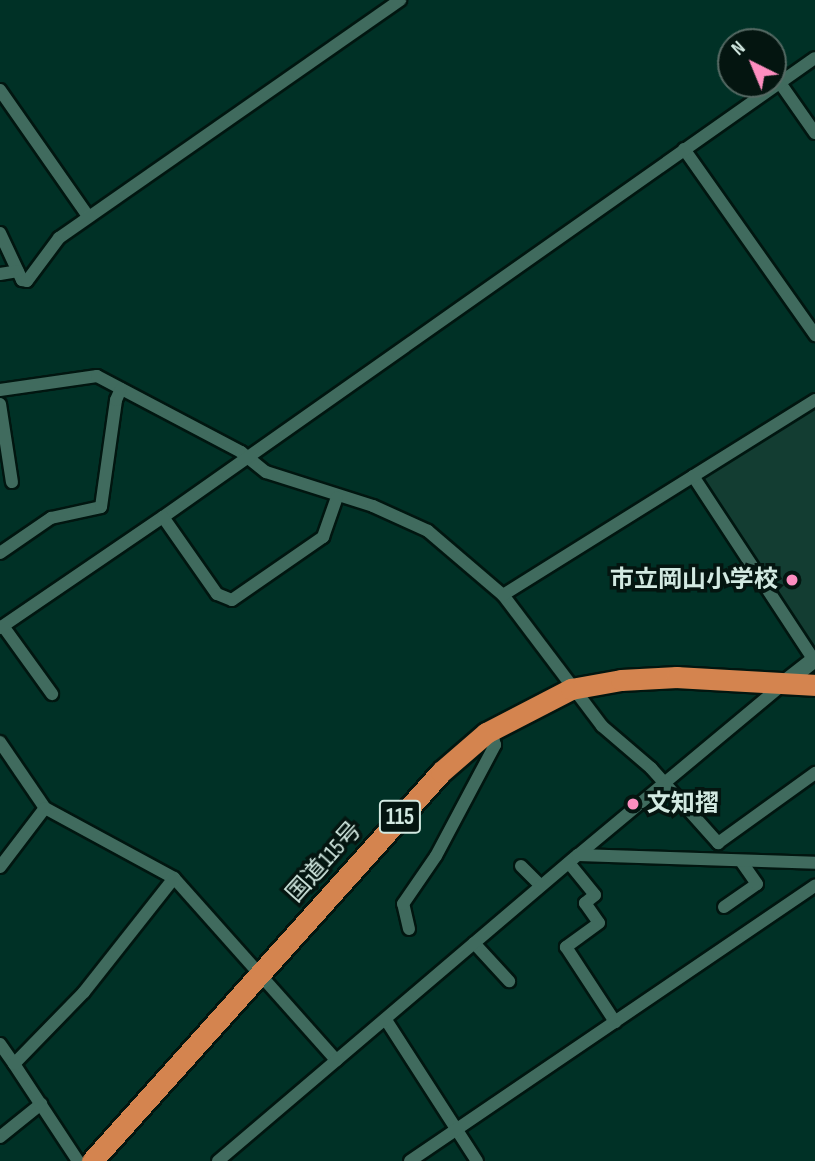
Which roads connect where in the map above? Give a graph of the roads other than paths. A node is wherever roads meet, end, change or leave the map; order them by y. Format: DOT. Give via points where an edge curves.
graph roads {
  1 [pos="400,0"];
  2 [pos="815,58"];
  3 [pos="787,78"];
  4 [pos="0,90"];
  5 [pos="787,93"];
  6 [pos="758,98"];
  7 [pos="815,133"];
  8 [pos="684,149"];
  9 [pos="88,216"];
  10 [pos="0,233"];
  11 [pos="18,271"];
  12 [pos="0,274"];
  13 [pos="815,335"];
  14 [pos="121,389"];
  15 [pos="0,390"];
  16 [pos="815,400"];
  17 [pos="0,404"];
  18 [pos="246,456"];
  19 [pos="693,476"];
  20 [pos="12,482"];
  21 [pos="337,497"];
  22 [pos="163,517"];
  23 [pos="0,553"];
  24 [pos="503,595"];
  25 [pos="1,626"];
  26 [pos="815,659"];
  27 [pos="783,684"];
  28 [pos="815,685"];
  29 [pos="571,689"];
  30 [pos="52,694"];
  31 [pos="491,730"];
  32 [pos="0,742"];
  33 [pos="815,773"];
  34 [pos="662,782"];
  35 [pos="45,807"];
  36 [pos="718,842"];
  37 [pos="573,859"];
  38 [pos="736,860"];
  39 [pos="815,863"];
  40 [pos="521,866"];
  41 [pos="0,867"];
  42 [pos="174,878"];
  43 [pos="541,886"];
  44 [pos="815,886"];
  45 [pos="724,907"];
  46 [pos="409,929"];
  47 [pos="474,943"];
  48 [pos="261,972"];
  49 [pos="509,981"];
  50 [pos="386,1020"];
  51 [pos="615,1022"];
  52 [pos="0,1044"];
  53 [pos="336,1060"];
  54 [pos="14,1064"];
  55 [pos="41,1104"];
  56 [pos="456,1130"];
  57 [pos="0,1137"];
  58 [pos="78,1161"];
  59 [pos="92,1161"];
  60 [pos="218,1161"];
  61 [pos="410,1161"];
  62 [pos="477,1161"];
  1 -- 9 [label="street"];
  2 -- 3 [label="street"];
  4 -- 9 [label="street"];
  5 -- 7 [label="street"];
  6 -- 8 [label="street"];
  8 -- 13 [label="street"];
  8 -- 18 [label="street"];
  9 -- 11 [label="street" via="53,242 27,281"];
  10 -- 11 [label="street"];
  11 -- 12 [label="street"];
  14 -- 15 [label="street" via="92,375"];
  14 -- 18 [label="street"];
  14 -- 23 [label="street" via="101,507 51,517"];
  16 -- 19 [label="street"];
  17 -- 20 [label="street"];
  18 -- 21 [label="street" via="283,480"];
  18 -- 22 [label="street"];
  19 -- 24 [label="street"];
  19 -- 26 [label="street"];
  21 -- 22 [label="street" via="323,537 232,600 217,594"];
  21 -- 24 [label="street" via="373,506 428,531"];
  22 -- 25 [label="street"];
  24 -- 29 [label="street"];
  25 -- 30 [label="street"];
  26 -- 27 [label="main road"];
  27 -- 28 [label="highway, 国道115号 / 115"];
  27 -- 29 [label="highway, 国道115号 / 115" via="656,677"];
  27 -- 34 [label="street"];
  29 -- 31 [label="highway, 国道115号 / 115"];
  29 -- 34 [label="street" via="602,726"];
  31 -- 46 [label="street" via="495,745 436,856 403,904"];
  31 -- 48 [label="highway, 国道115号 / 115" via="441,772"];
  32 -- 35 [label="street"];
  33 -- 36 [label="street"];
  34 -- 36 [label="street"];
  34 -- 37 [label="street"];
  35 -- 41 [label="street"];
  35 -- 42 [label="street"];
  36 -- 38 [label="street"];
  37 -- 38 [label="street"];
  37 -- 43 [label="street"];
  37 -- 51 [label="street" via="595,895 585,902 599,923 566,947"];
  38 -- 39 [label="street"];
  38 -- 45 [label="street" via="757,884"];
  40 -- 43 [label="street"];
  42 -- 48 [label="street"];
  42 -- 54 [label="street" via="84,992"];
  43 -- 47 [label="street"];
  44 -- 51 [label="street"];
  47 -- 49 [label="street"];
  47 -- 50 [label="street"];
  48 -- 53 [label="street"];
  48 -- 59 [label="highway, 国道115号 / 115"];
  50 -- 53 [label="street"];
  50 -- 56 [label="street"];
  51 -- 56 [label="street"];
  52 -- 54 [label="street"];
  53 -- 60 [label="street"];
  54 -- 55 [label="street"];
  55 -- 57 [label="street"];
  55 -- 58 [label="street"];
  56 -- 61 [label="street"];
  56 -- 62 [label="street"];
}
